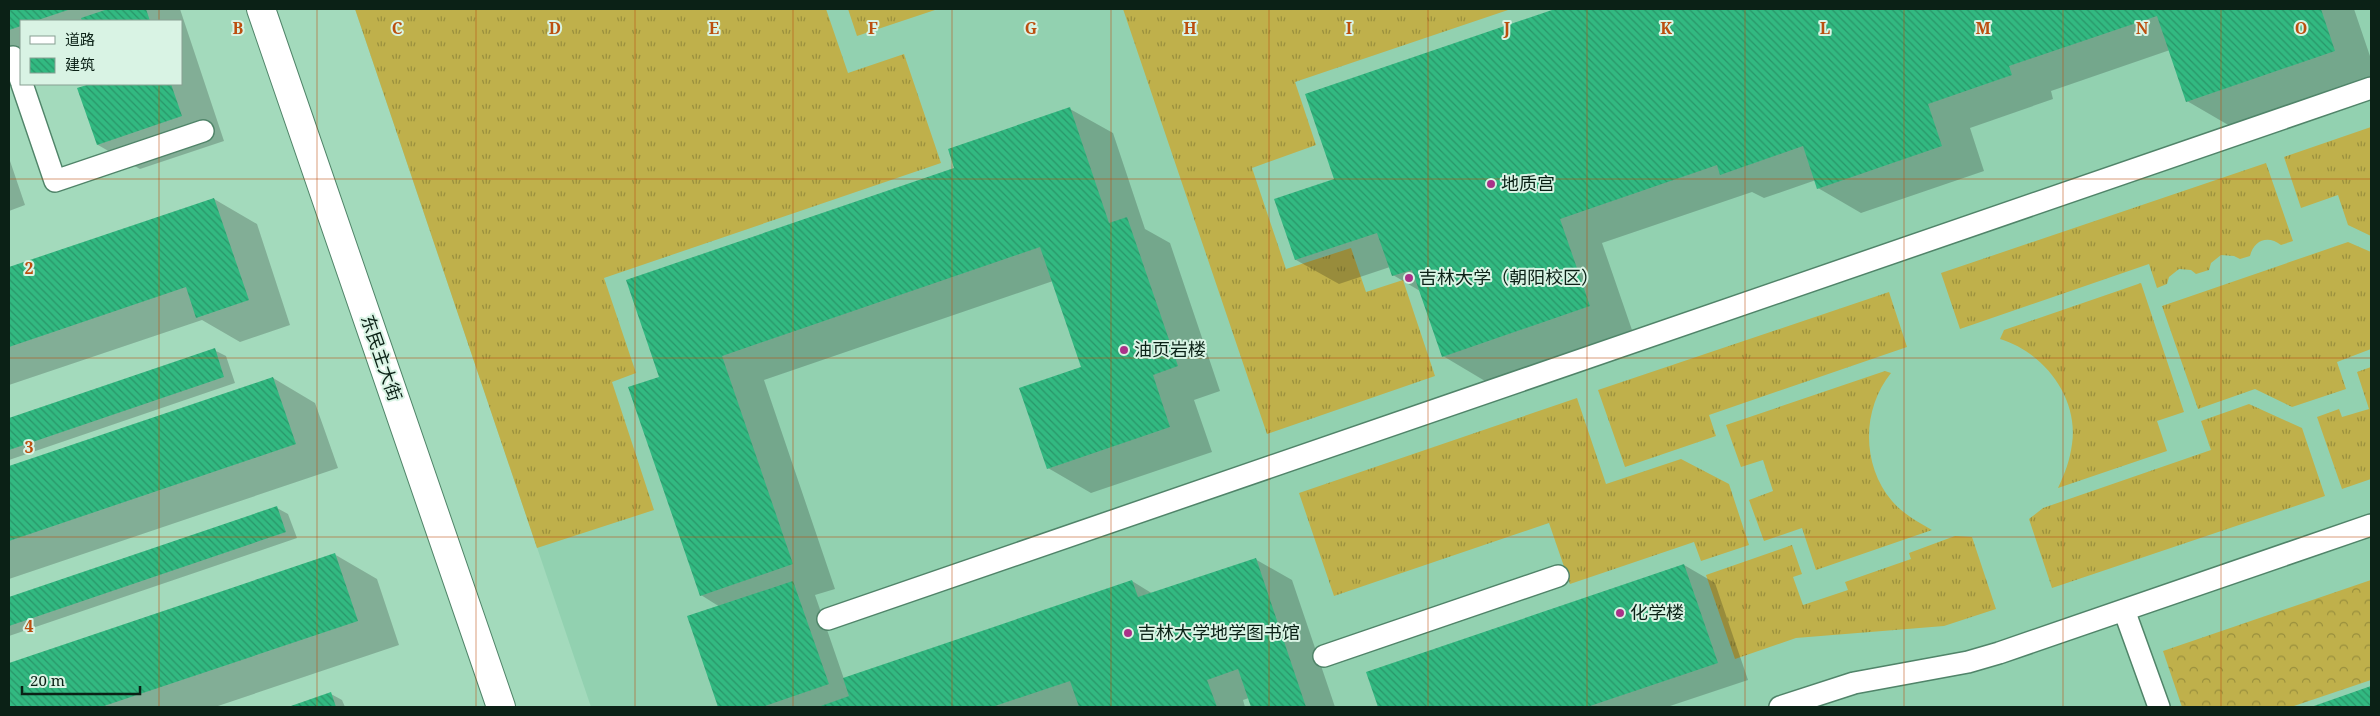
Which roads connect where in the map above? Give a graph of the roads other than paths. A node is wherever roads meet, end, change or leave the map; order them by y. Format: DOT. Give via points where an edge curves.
graph roads {
  1 [pos="261,9"];
  2 [pos="9,58"];
  3 [pos="20,76"];
  4 [pos="23,85"];
  5 [pos="2371,88"];
  6 [pos="203,131"];
  7 [pos="2371,525"];
  8 [pos="1558,576"];
  9 [pos="2124,610"];
  10 [pos="828,618"];
  11 [pos="1324,656"];
  12 [pos="501,707"];
  13 [pos="1780,707"];
  14 [pos="2159,707"];
  1 -- 12 [label="main road, 东民主大街"];
  2 -- 3 [label="lane" via="13,57"];
  4 -- 6 [label="lane" via="55,181"];
  5 -- 10 [label="lane"];
  7 -- 9 [label="lane"];
  8 -- 11 [label="lane"];
  9 -- 13 [label="lane" via="1968,662 1871,679"];
  9 -- 14 [label="lane"];
}
